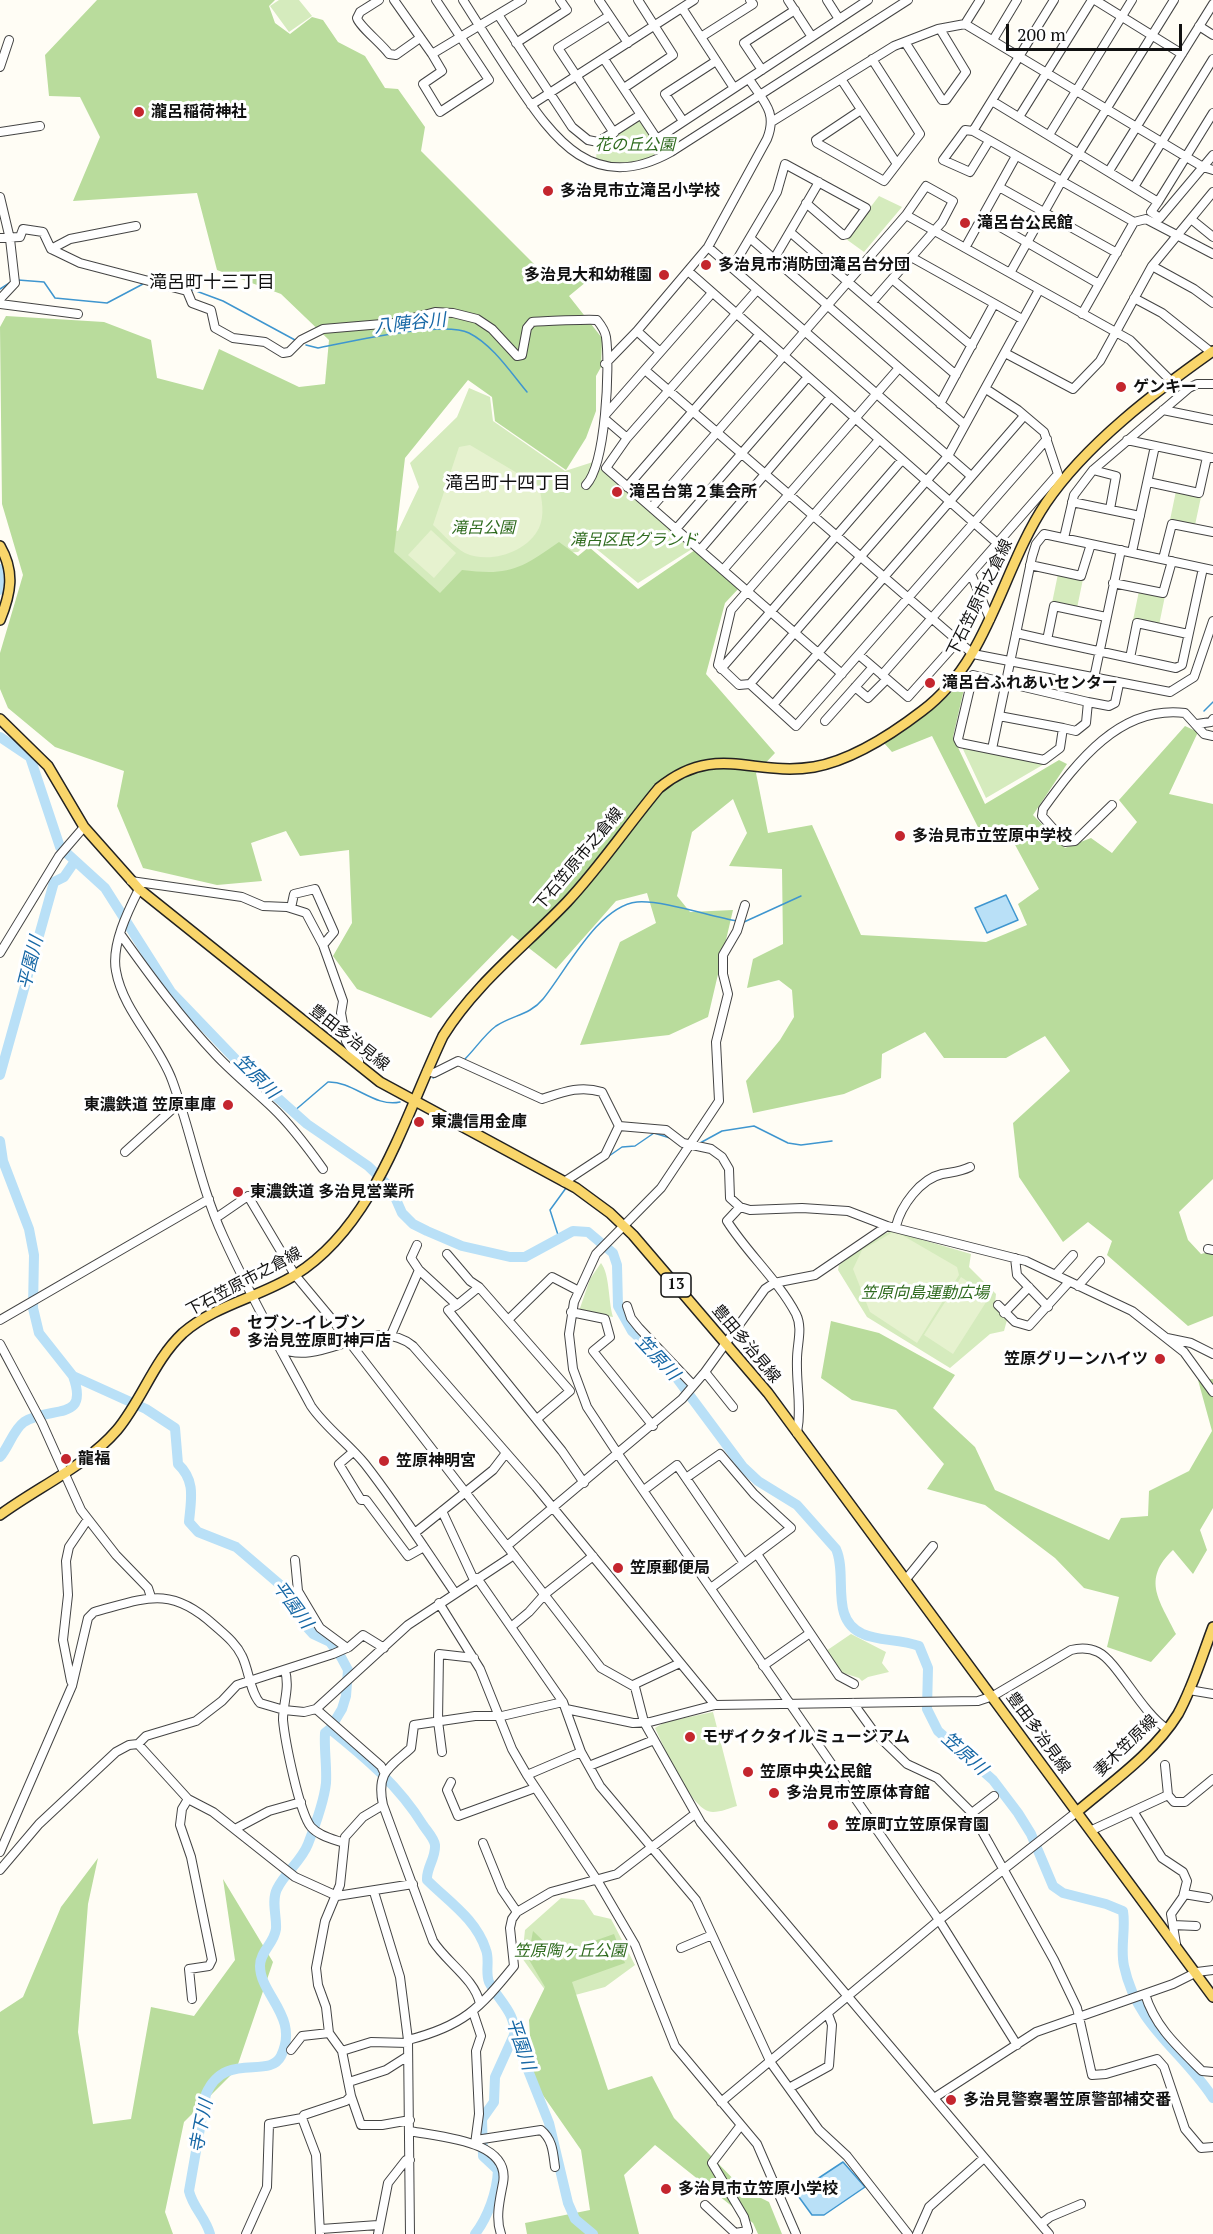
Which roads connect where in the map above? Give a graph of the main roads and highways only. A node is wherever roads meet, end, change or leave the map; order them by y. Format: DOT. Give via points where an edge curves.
graph roads {
  1 [pos="1212,352"];
  2 [pos="0,546"];
  3 [pos="0,620"];
  4 [pos="0,719"];
  5 [pos="413,1101"];
  6 [pos="0,1515"];
  7 [pos="1213,1627"];
  8 [pos="1078,1811"];
  9 [pos="1213,1997"];
  1 -- 5 [label="main road, 下石笠原市之倉線" via="1060,478 1029,531 974,654 955,680 894,731 839,760 790,769 714,762 693,767 658,788 568,901 457,1013"];
  2 -- 3 [label="main road" via="10,564 11,582"];
  4 -- 5 [label="main road, 豊田多治見線 / 13" via="48,766 84,827 139,889 358,1067"];
  5 -- 6 [label="main road, 下石笠原市之倉線" via="360,1213 345,1232 295,1275 200,1320 182,1334 108,1439"];
  5 -- 8 [label="main road, 豊田多治見線 / 13" via="564,1182 610,1213 727,1344 797,1433"];
  7 -- 8 [label="main road, 妻木笠原線" via="1189,1690 1167,1729"];
  8 -- 9 [label="main road, 豊田多治見線 / 13"];
}
